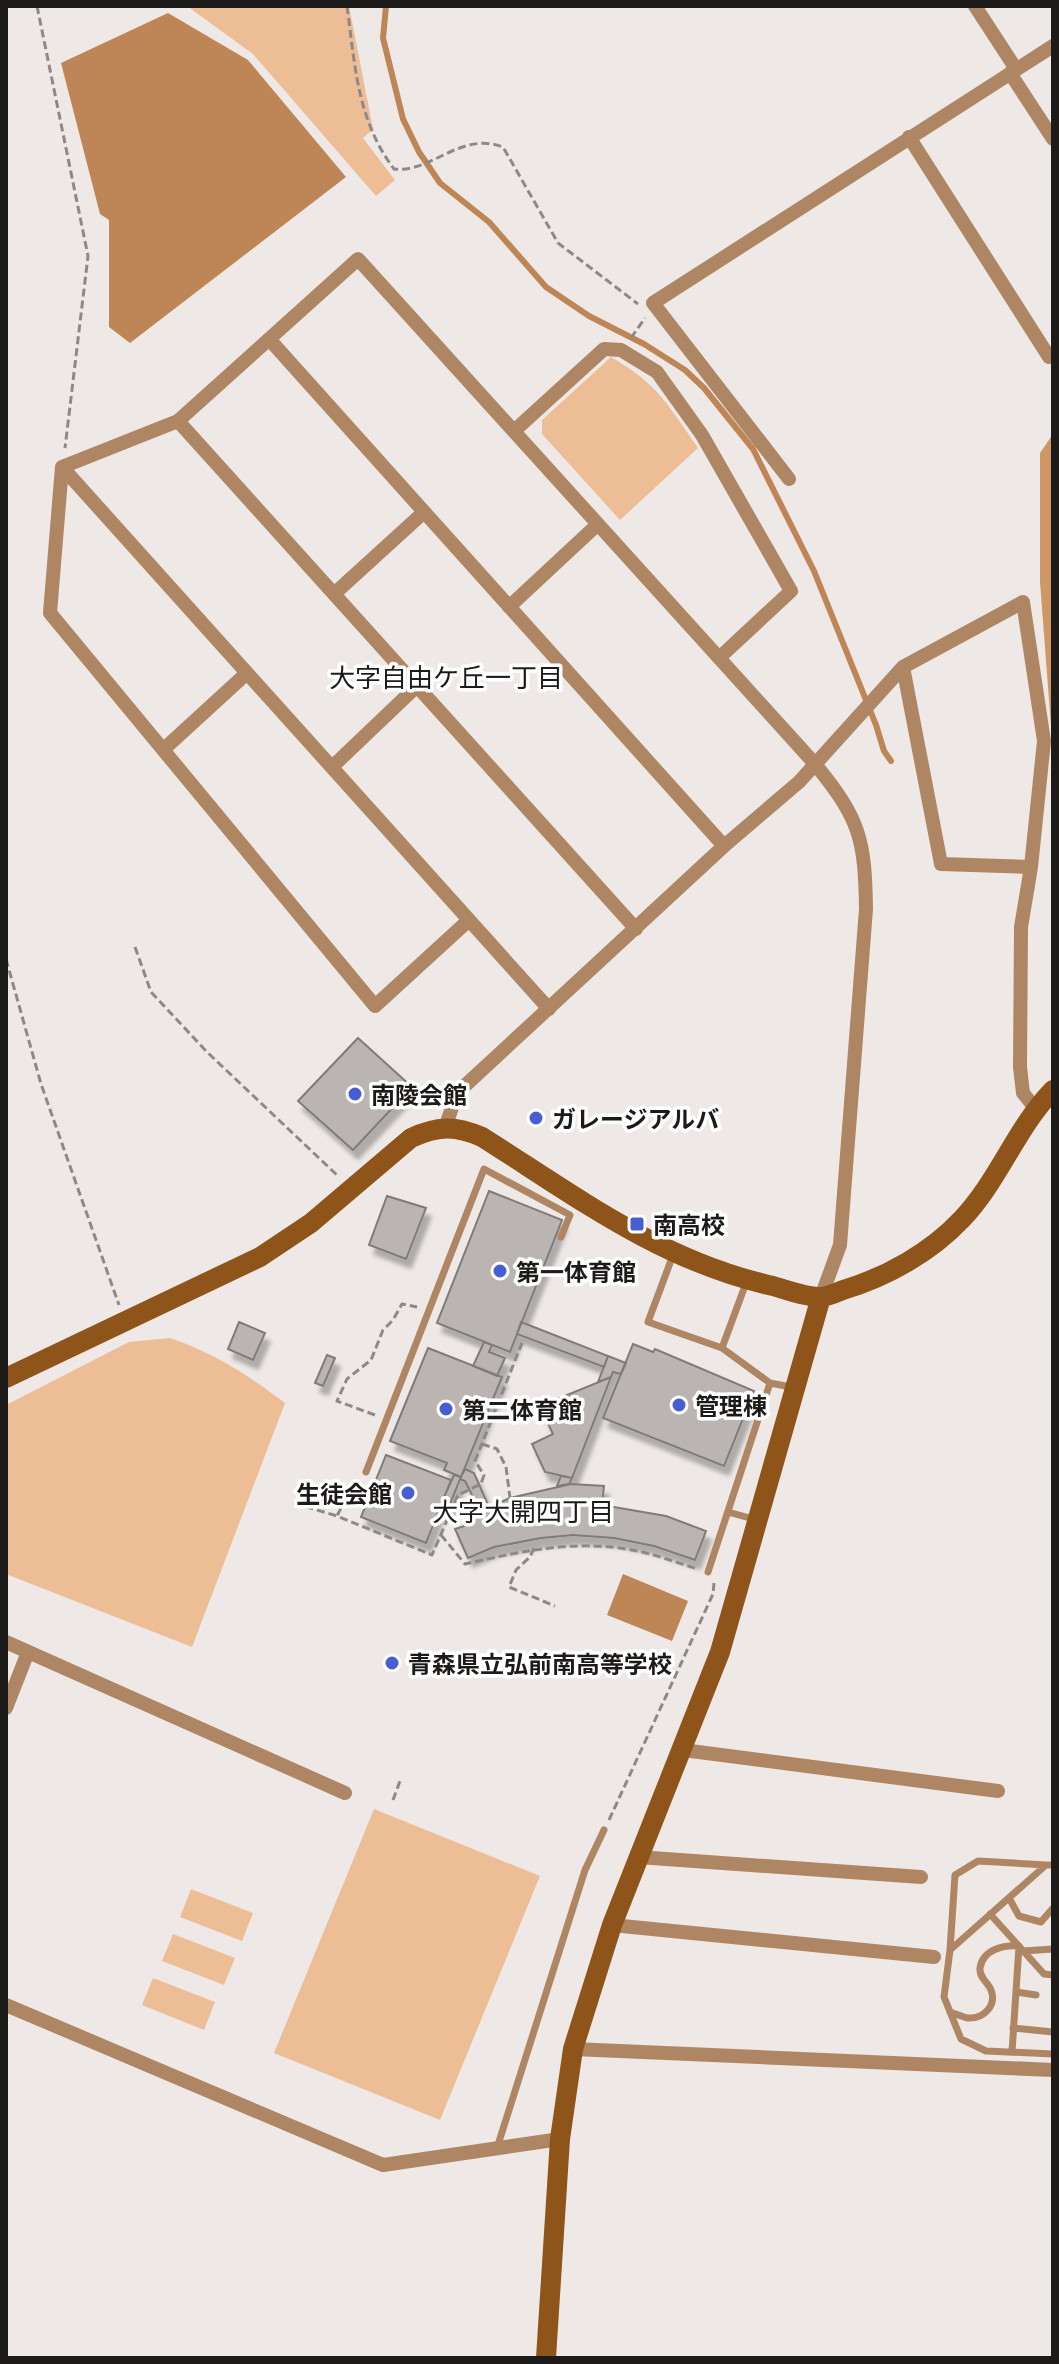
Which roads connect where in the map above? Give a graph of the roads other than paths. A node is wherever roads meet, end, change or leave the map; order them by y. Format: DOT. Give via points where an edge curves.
graph roads {
  1 [pos="975,6"];
  2 [pos="1053,46"];
  3 [pos="1013,71"];
  4 [pos="909,137"];
  5 [pos="1053,139"];
  6 [pos="269,339"];
  7 [pos="1053,355"];
  8 [pos="178,421"];
  9 [pos="514,431"];
  10 [pos="62,467"];
  11 [pos="789,479"];
  12 [pos="424,512"];
  13 [pos="598,524"];
  14 [pos="334,594"];
  15 [pos="509,607"];
  16 [pos="719,658"];
  17 [pos="903,667"];
  18 [pos="247,673"];
  19 [pos="417,686"];
  20 [pos="164,749"];
  21 [pos="815,764"];
  22 [pos="332,767"];
  23 [pos="724,846"];
  24 [pos="1031,867"];
  25 [pos="469,920"];
  26 [pos="636,929"];
  27 [pos="549,1009"];
  28 [pos="1053,1090"];
  29 [pos="1035,1108"];
  30 [pos="445,1128"];
  31 [pos="540,1174"];
  32 [pos="528,1193"];
  33 [pos="561,1237"];
  34 [pos="674,1253"];
  35 [pos="747,1281"];
  36 [pos="821,1297"];
  37 [pos="722,1348"];
  38 [pos="6,1378"];
  39 [pos="770,1383"];
  40 [pos="795,1388"];
  41 [pos="366,1472"];
  42 [pos="728,1512"];
  43 [pos="757,1521"];
  44 [pos="708,1572"];
  45 [pos="6,1642"];
  46 [pos="28,1652"];
  47 [pos="6,1708"];
  48 [pos="683,1750"];
  49 [pos="998,1791"];
  50 [pos="345,1793"];
  51 [pos="604,1830"];
  52 [pos="638,1857"];
  53 [pos="1050,1865"];
  54 [pos="921,1877"];
  55 [pos="1009,1898"];
  56 [pos="1053,1908"];
  57 [pos="990,1914"];
  58 [pos="612,1925"];
  59 [pos="1021,1949"];
  60 [pos="1053,1949"];
  61 [pos="950,1950"];
  62 [pos="934,1957"];
  63 [pos="1053,1975"];
  64 [pos="1016,1992"];
  65 [pos="1036,1995"];
  66 [pos="6,2005"];
  67 [pos="950,2012"];
  68 [pos="1013,2028"];
  69 [pos="1053,2032"];
  70 [pos="573,2049"];
  71 [pos="1012,2052"];
  72 [pos="1053,2054"];
  73 [pos="1053,2070"];
  74 [pos="560,2139"];
  75 [pos="497,2148"];
  76 [pos="546,2358"];
  1 -- 3 [label="street"];
  2 -- 3 [label="street"];
  3 -- 4 [label="street"];
  3 -- 5 [label="street"];
  4 -- 7 [label="street" via="1049,357"];
  4 -- 11 [label="street" via="653,303"];
  6 -- 8 [label="street"];
  6 -- 9 [label="street" via="358,259"];
  6 -- 12 [label="street"];
  8 -- 10 [label="street"];
  8 -- 14 [label="street"];
  9 -- 13 [label="street"];
  9 -- 16 [label="street" via="604,349 621,350 657,372 702,435 791,591"];
  10 -- 18 [label="street"];
  10 -- 20 [label="street" via="50,613"];
  12 -- 14 [label="street"];
  12 -- 15 [label="street"];
  13 -- 15 [label="street"];
  13 -- 16 [label="street"];
  14 -- 19 [label="street"];
  15 -- 23 [label="street"];
  16 -- 21 [label="street"];
  17 -- 21 [label="street"];
  17 -- 24 [label="street" via="941,864"];
  17 -- 24 [label="street" via="1023,602 1044,741"];
  18 -- 20 [label="street"];
  18 -- 22 [label="street"];
  19 -- 22 [label="street"];
  19 -- 26 [label="street"];
  20 -- 25 [label="street" via="375,1006"];
  21 -- 23 [label="street"];
  21 -- 36 [label="street" via="844,801 860,835 866,909 840,1245"];
  22 -- 25 [label="street"];
  23 -- 26 [label="street"];
  24 -- 29 [label="street" via="1021,927 1020,1067 1023,1093"];
  25 -- 27 [label="street"];
  26 -- 27 [label="street"];
  27 -- 30 [label="street" via="457,1093"];
  28 -- 29 [label="street"];
  29 -- 36 [label="street" via="991,1183 962,1219 923,1253 864,1284"];
  30 -- 31 [label="street" via="482,1137"];
  30 -- 38 [label="street" via="411,1138 311,1223 260,1257"];
  31 -- 32 [label="lane"];
  31 -- 34 [label="street" via="633,1234"];
  32 -- 33 [label="lane" via="570,1215"];
  32 -- 41 [label="lane" via="484,1169"];
  34 -- 35 [label="street"];
  34 -- 37 [label="lane" via="648,1322"];
  35 -- 36 [label="street"];
  35 -- 37 [label="lane"];
  36 -- 40 [label="street"];
  37 -- 39 [label="lane"];
  39 -- 40 [label="lane"];
  39 -- 42 [label="lane"];
  40 -- 43 [label="street"];
  42 -- 43 [label="lane"];
  42 -- 44 [label="lane"];
  43 -- 48 [label="street" via="720,1652"];
  45 -- 46 [label="street"];
  46 -- 47 [label="street"];
  46 -- 50 [label="street"];
  48 -- 49 [label="street"];
  48 -- 52 [label="street"];
  51 -- 75 [label="lane" via="585,1870"];
  52 -- 54 [label="street"];
  52 -- 58 [label="street"];
  53 -- 55 [label="lane"];
  53 -- 61 [label="lane" via="978,1861 963,1868 955,1875"];
  55 -- 56 [label="lane" via="1019,1916 1041,1922"];
  55 -- 57 [label="lane"];
  57 -- 59 [label="lane"];
  57 -- 61 [label="lane"];
  58 -- 62 [label="street"];
  58 -- 70 [label="street"];
  59 -- 60 [label="lane"];
  59 -- 63 [label="lane" via="1044,1974"];
  59 -- 64 [label="lane"];
  59 -- 67 [label="lane" via="1003,1945 980,1966 993,2000 989,2010 969,2018"];
  61 -- 67 [label="lane" via="944,1997"];
  64 -- 65 [label="lane"];
  64 -- 68 [label="lane"];
  66 -- 75 [label="street" via="383,2165"];
  67 -- 71 [label="lane" via="961,2039 986,2051"];
  68 -- 69 [label="lane"];
  68 -- 71 [label="lane"];
  70 -- 73 [label="street"];
  70 -- 74 [label="street"];
  71 -- 72 [label="lane"];
  74 -- 75 [label="street"];
  74 -- 76 [label="street"];
}
